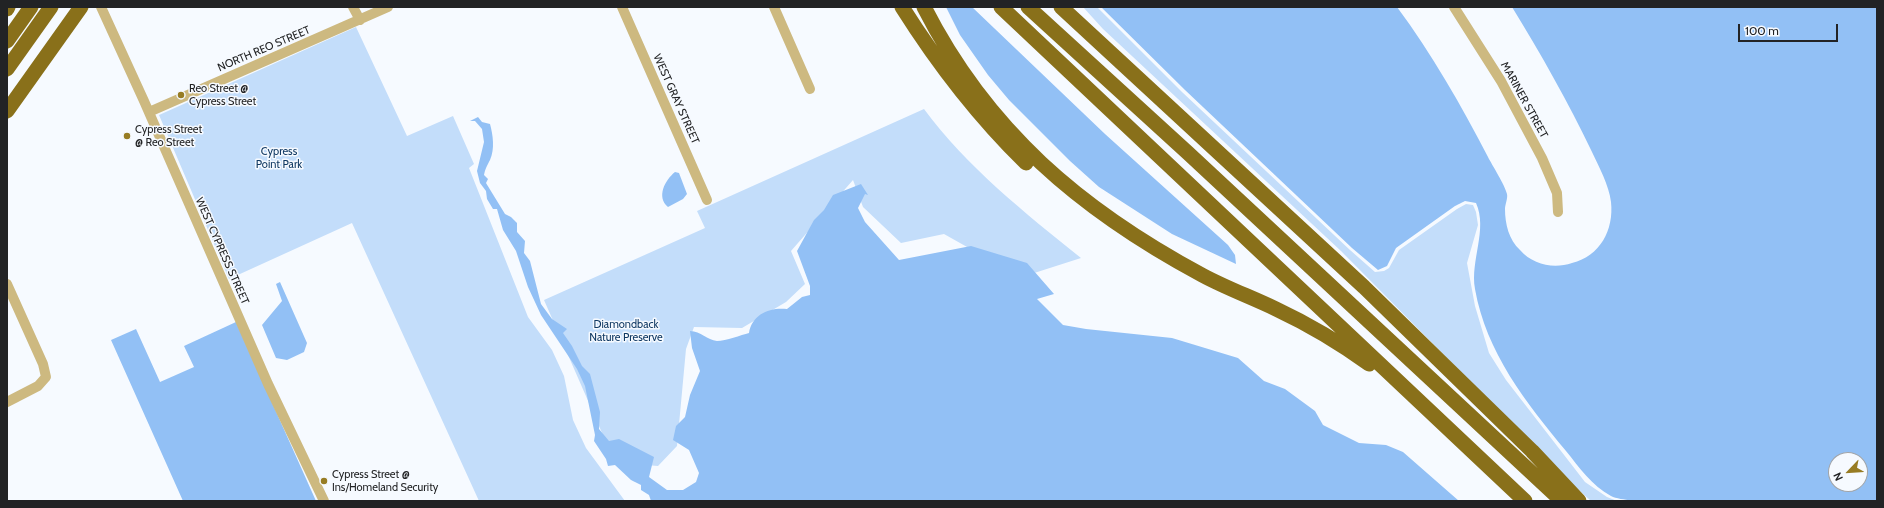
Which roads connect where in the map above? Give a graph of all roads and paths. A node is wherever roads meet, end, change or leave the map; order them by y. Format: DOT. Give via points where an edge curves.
graph roads {
  1 [pos="31,7"];
  2 [pos="51,7"];
  3 [pos="102,7"];
  4 [pos="353,7"];
  5 [pos="388,7"];
  6 [pos="622,7"];
  7 [pos="774,7"];
  8 [pos="902,7"];
  9 [pos="924,7"];
  10 [pos="1001,7"];
  11 [pos="1028,7"];
  12 [pos="1061,7"];
  13 [pos="1073,7"];
  14 [pos="1454,7"];
  15 [pos="80,8"];
  16 [pos="360,20"];
  17 [pos="7,41"];
  18 [pos="1107,48"];
  19 [pos="7,69"];
  20 [pos="810,89"];
  21 [pos="7,111"];
  22 [pos="149,112"];
  23 [pos="707,200"];
  24 [pos="1558,212"];
  25 [pos="1203,275"];
  26 [pos="7,284"];
  27 [pos="7,402"];
  28 [pos="1430,411"];
  29 [pos="324,501"];
  30 [pos="1525,501"];
  31 [pos="1562,501"];
  32 [pos="1579,501"];
  1 -- 17 [label="highway"];
  2 -- 19 [label="highway"];
  3 -- 22 [label="street, WEST CYPRESS STREET"];
  4 -- 16 [label="street"];
  5 -- 16 [label="street, NORTH REO STREET"];
  6 -- 23 [label="street, WEST GRAY STREET"];
  7 -- 20 [label="street"];
  8 -- 25 [label="highway" via="925,44 962,94 1031,168 1109,229 1164,260"];
  9 -- 25 [label="highway" via="950,53 981,97 1045,168 1124,230"];
  10 -- 28 [label="highway"];
  11 -- 31 [label="highway"];
  12 -- 18 [label="highway"];
  13 -- 18 [label="highway"];
  14 -- 24 [label="street, MARINER STREET" via="1501,81 1542,158 1557,193"];
  15 -- 21 [label="highway"];
  16 -- 22 [label="street, NORTH REO STREET"];
  18 -- 32 [label="highway" via="1364,286 1532,451"];
  22 -- 29 [label="street, WEST CYPRESS STREET" via="268,384"];
  25 -- 28 [label="highway" via="1277,309 1336,342 1375,368"];
  26 -- 27 [label="street" via="43,364 46,377 38,386"];
  28 -- 30 [label="highway"];
}
